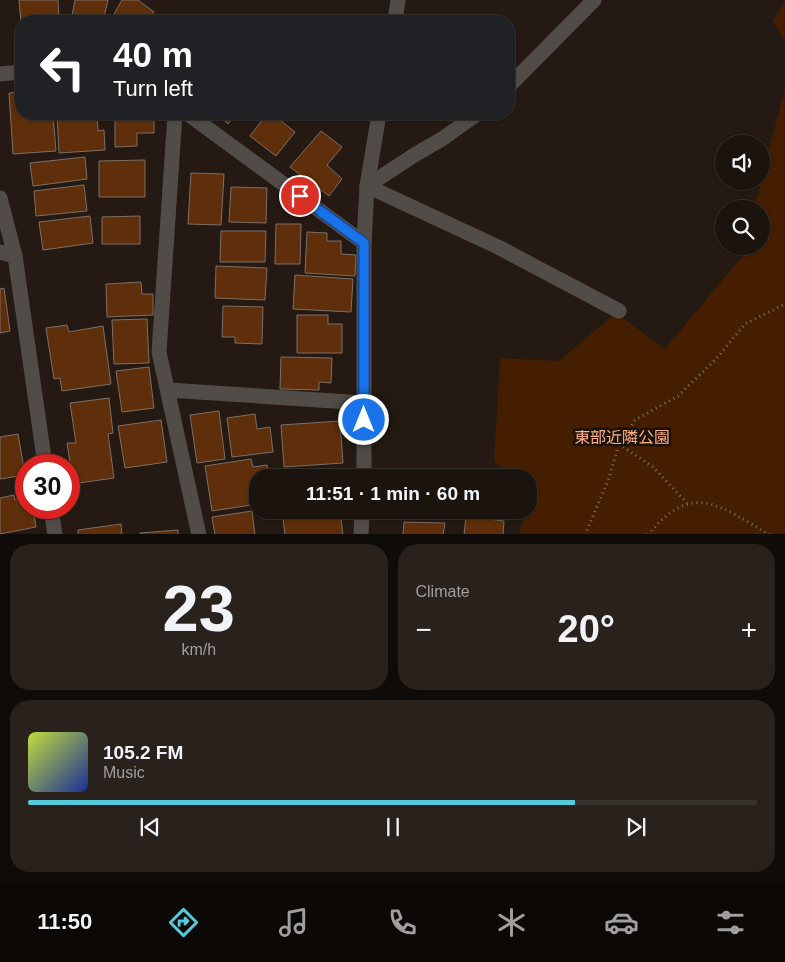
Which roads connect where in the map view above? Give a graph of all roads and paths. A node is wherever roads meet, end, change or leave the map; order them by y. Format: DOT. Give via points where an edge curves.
graph roads {
  1 [pos="398,0"];
  2 [pos="594,0"];
  3 [pos="396,15"];
  4 [pos="15,73"];
  5 [pos="0,74"];
  6 [pos="515,80"];
  7 [pos="175,120"];
  8 [pos="196,120"];
  9 [pos="378,120"];
  10 [pos="469,120"];
  11 [pos="367,186"];
  12 [pos="0,198"];
  13 [pos="364,243"];
  14 [pos="7,254"];
  15 [pos="785,304"];
  16 [pos="619,311"];
  17 [pos="168,390"];
  18 [pos="364,402"];
  19 [pos="619,444"];
  20 [pos="43,454"];
  21 [pos="364,469"];
  22 [pos="687,503"];
  23 [pos="53,519"];
  24 [pos="362,519"];
  25 [pos="55,534"];
  26 [pos="199,534"];
  27 [pos="361,534"];
  28 [pos="585,534"];
  29 [pos="648,534"];
  30 [pos="770,534"];
  1 -- 3 [label="street"];
  2 -- 6 [label="street"];
  4 -- 5 [label="street"];
  7 -- 17 [label="street" via="159,352"];
  8 -- 13 [label="street"];
  9 -- 11 [label="street"];
  10 -- 11 [label="street"];
  11 -- 13 [label="street"];
  11 -- 16 [label="street" via="498,247"];
  12 -- 14 [label="street"];
  13 -- 18 [label="street"];
  14 -- 20 [label="street"];
  15 -- 19 [label="path" via="745,324 716,359 678,396 636,420"];
  17 -- 18 [label="street"];
  17 -- 26 [label="street"];
  18 -- 21 [label="street"];
  19 -- 22 [label="path" via="653,467"];
  19 -- 28 [label="path" via="609,478"];
  22 -- 29 [label="path"];
  22 -- 30 [label="path" via="710,502"];
  23 -- 25 [label="street"];
  24 -- 27 [label="street"];
}
